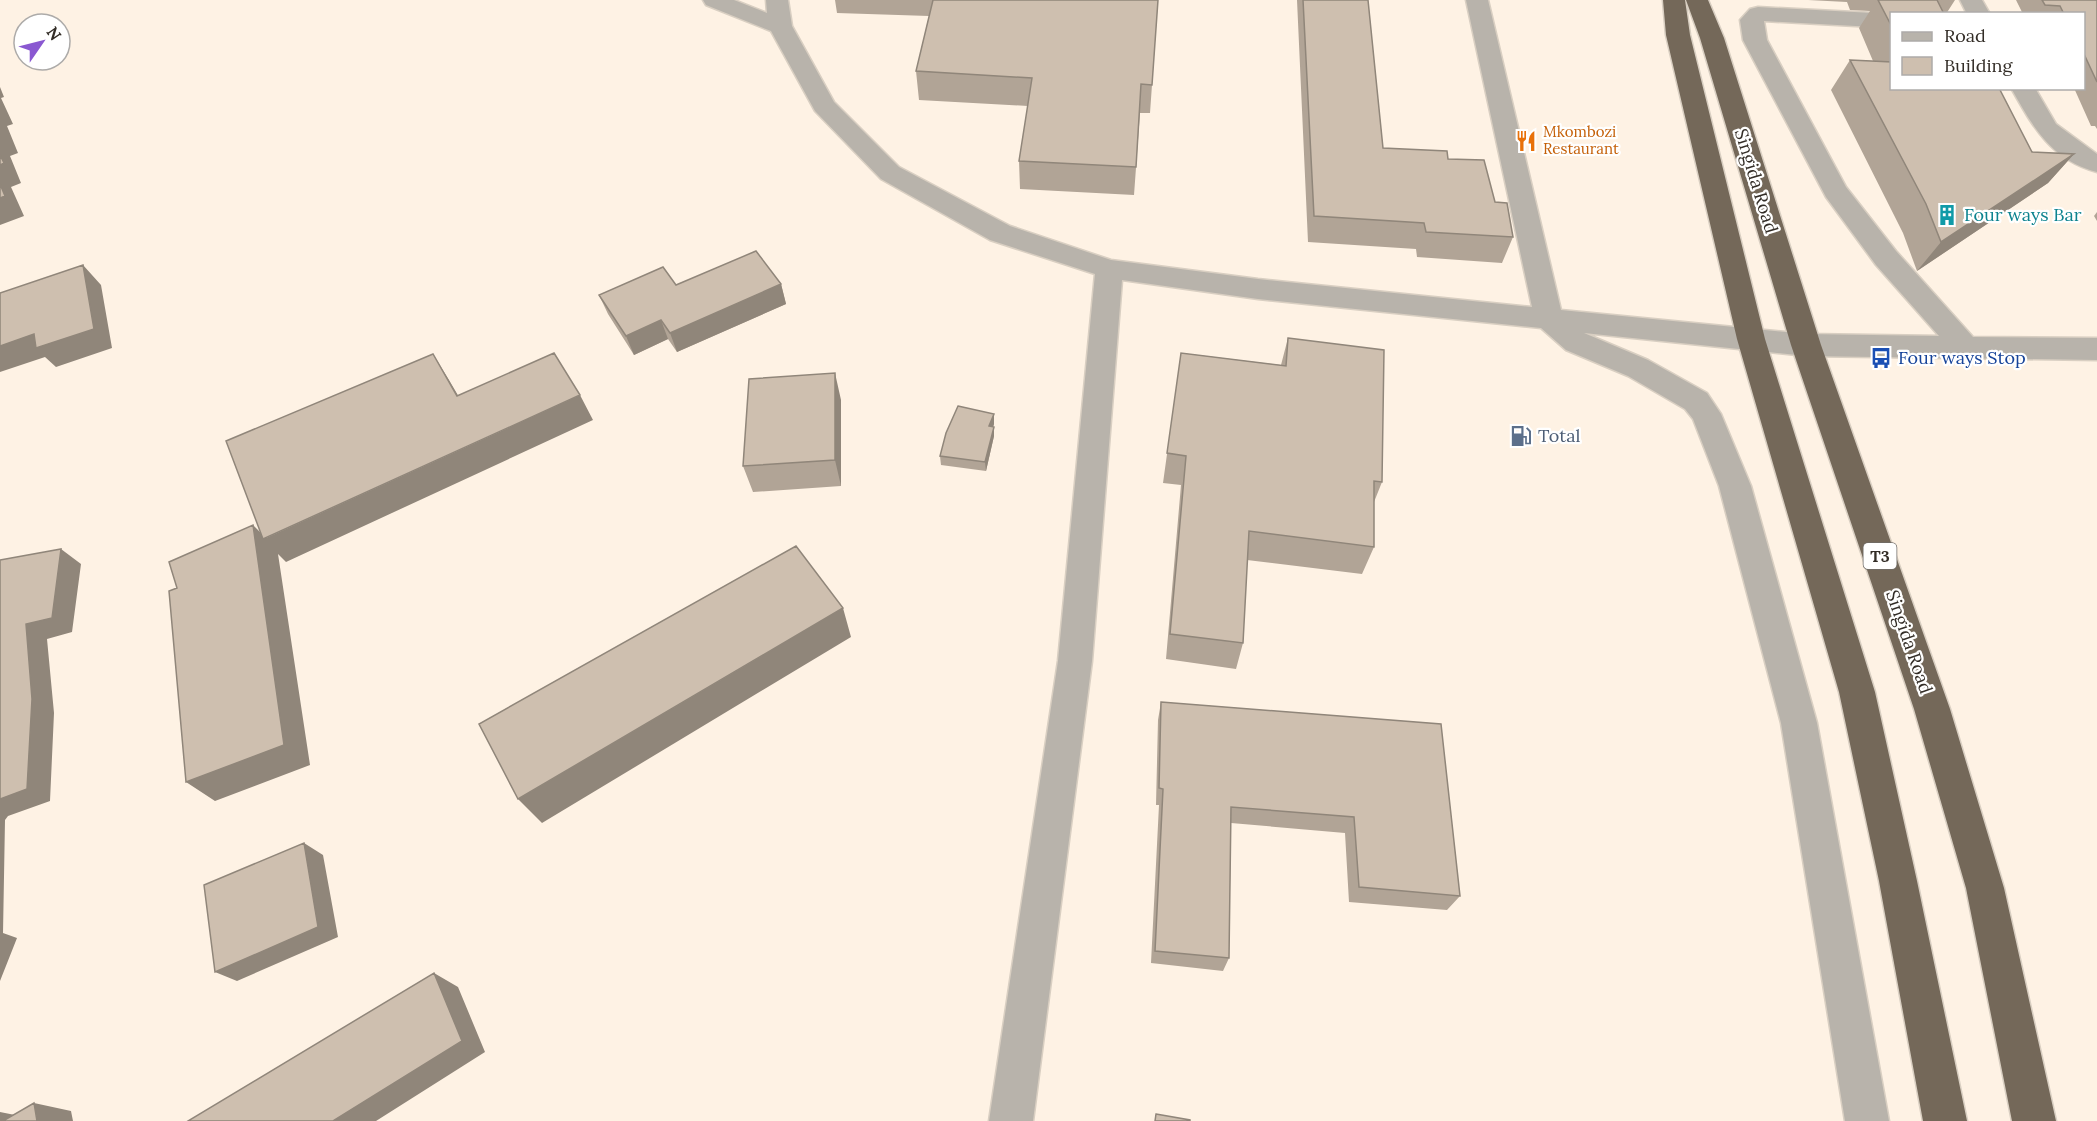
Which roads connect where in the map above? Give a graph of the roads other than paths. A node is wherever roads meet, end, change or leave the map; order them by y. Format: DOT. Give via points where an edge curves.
graph roads {
  1 [pos="714,0"];
  2 [pos="1478,0"];
  3 [pos="1674,0"];
  4 [pos="1697,0"];
  5 [pos="778,13"];
  6 [pos="1890,21"];
  7 [pos="2024,90"];
  8 [pos="2097,164"];
  9 [pos="1109,269"];
  10 [pos="1549,319"];
  11 [pos="1751,339"];
  12 [pos="1806,345"];
  13 [pos="1964,345"];
  14 [pos="2097,349"];
  15 [pos="1011,1121"];
  16 [pos="1867,1121"];
  17 [pos="1945,1121"];
  18 [pos="2034,1121"];
  1 -- 5 [label="street"];
  2 -- 10 [label="street"];
  3 -- 11 [label="highway" via="1678,35"];
  4 -- 12 [label="highway, Singida Road / T3"];
  5 -- 9 [label="street" via="824,106 890,173 1000,233"];
  6 -- 13 [label="street" via="1758,14 1752,20 1755,40 1835,191 1886,258"];
  7 -- 8 [label="street" via="2046,129 2082,158"];
  9 -- 10 [label="street" via="1258,289"];
  9 -- 15 [label="street" via="1075,662"];
  10 -- 11 [label="street"];
  10 -- 16 [label="street" via="1576,342 1638,368 1696,401 1706,414 1735,486 1799,723"];
  11 -- 12 [label="street"];
  11 -- 17 [label="highway" via="1857,692"];
  12 -- 13 [label="street"];
  12 -- 18 [label="highway, Singida Road / T3" via="1936,720 1985,888"];
  13 -- 14 [label="street"];
}
